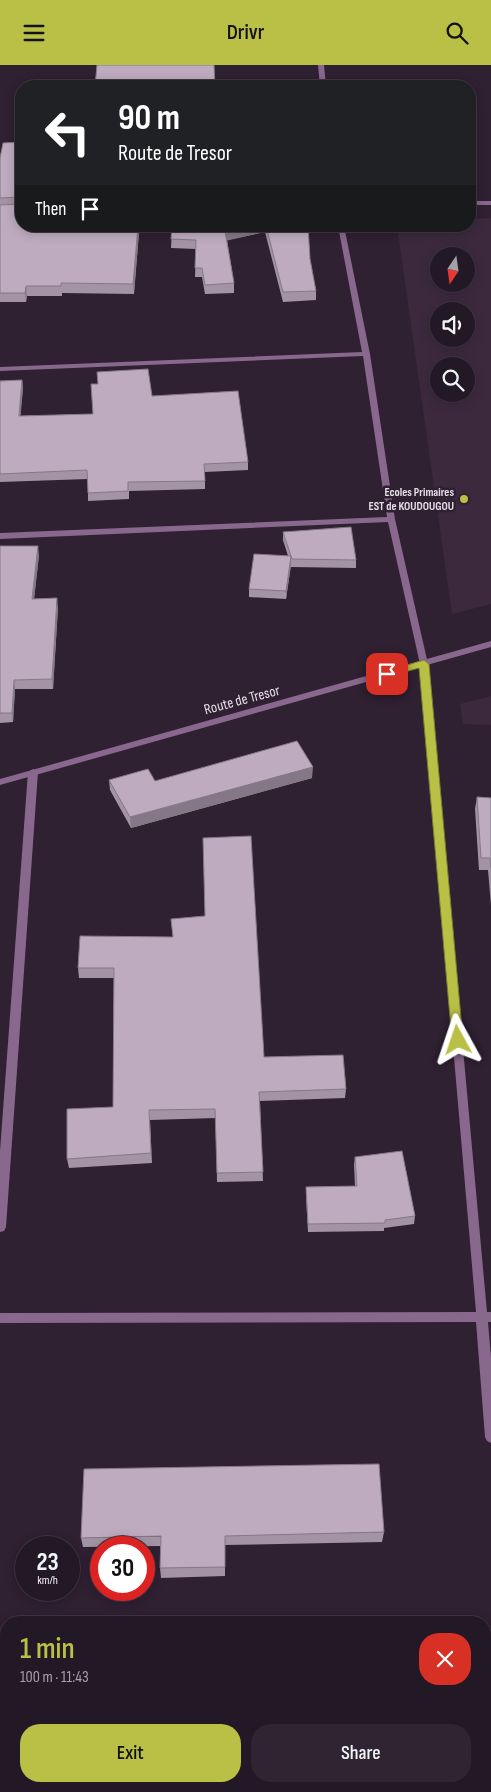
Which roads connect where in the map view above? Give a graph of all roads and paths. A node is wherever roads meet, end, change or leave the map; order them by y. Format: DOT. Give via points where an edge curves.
graph roads {
  1 [pos="321,65"];
  2 [pos="322,80"];
  3 [pos="476,203"];
  4 [pos="491,203"];
  5 [pos="342,232"];
  6 [pos="366,354"];
  7 [pos="0,369"];
  8 [pos="391,519"];
  9 [pos="0,536"];
  10 [pos="491,645"];
  11 [pos="424,664"];
  12 [pos="33,772"];
  13 [pos="0,782"];
  14 [pos="4,1131"];
  15 [pos="0,1227"];
  16 [pos="487,1317"];
  17 [pos="0,1318"];
  18 [pos="491,1437"];
  1 -- 2 [label="street"];
  3 -- 4 [label="street"];
  5 -- 6 [label="street"];
  6 -- 7 [label="street"];
  6 -- 8 [label="street"];
  8 -- 9 [label="street"];
  8 -- 11 [label="street"];
  10 -- 11 [label="street, Route de Tresor"];
  11 -- 12 [label="street, Route de Tresor"];
  11 -- 16 [label="street"];
  12 -- 13 [label="street, Route de Tresor"];
  12 -- 14 [label="street"];
  14 -- 15 [label="street"];
  16 -- 17 [label="street"];
  16 -- 18 [label="street"];
}
